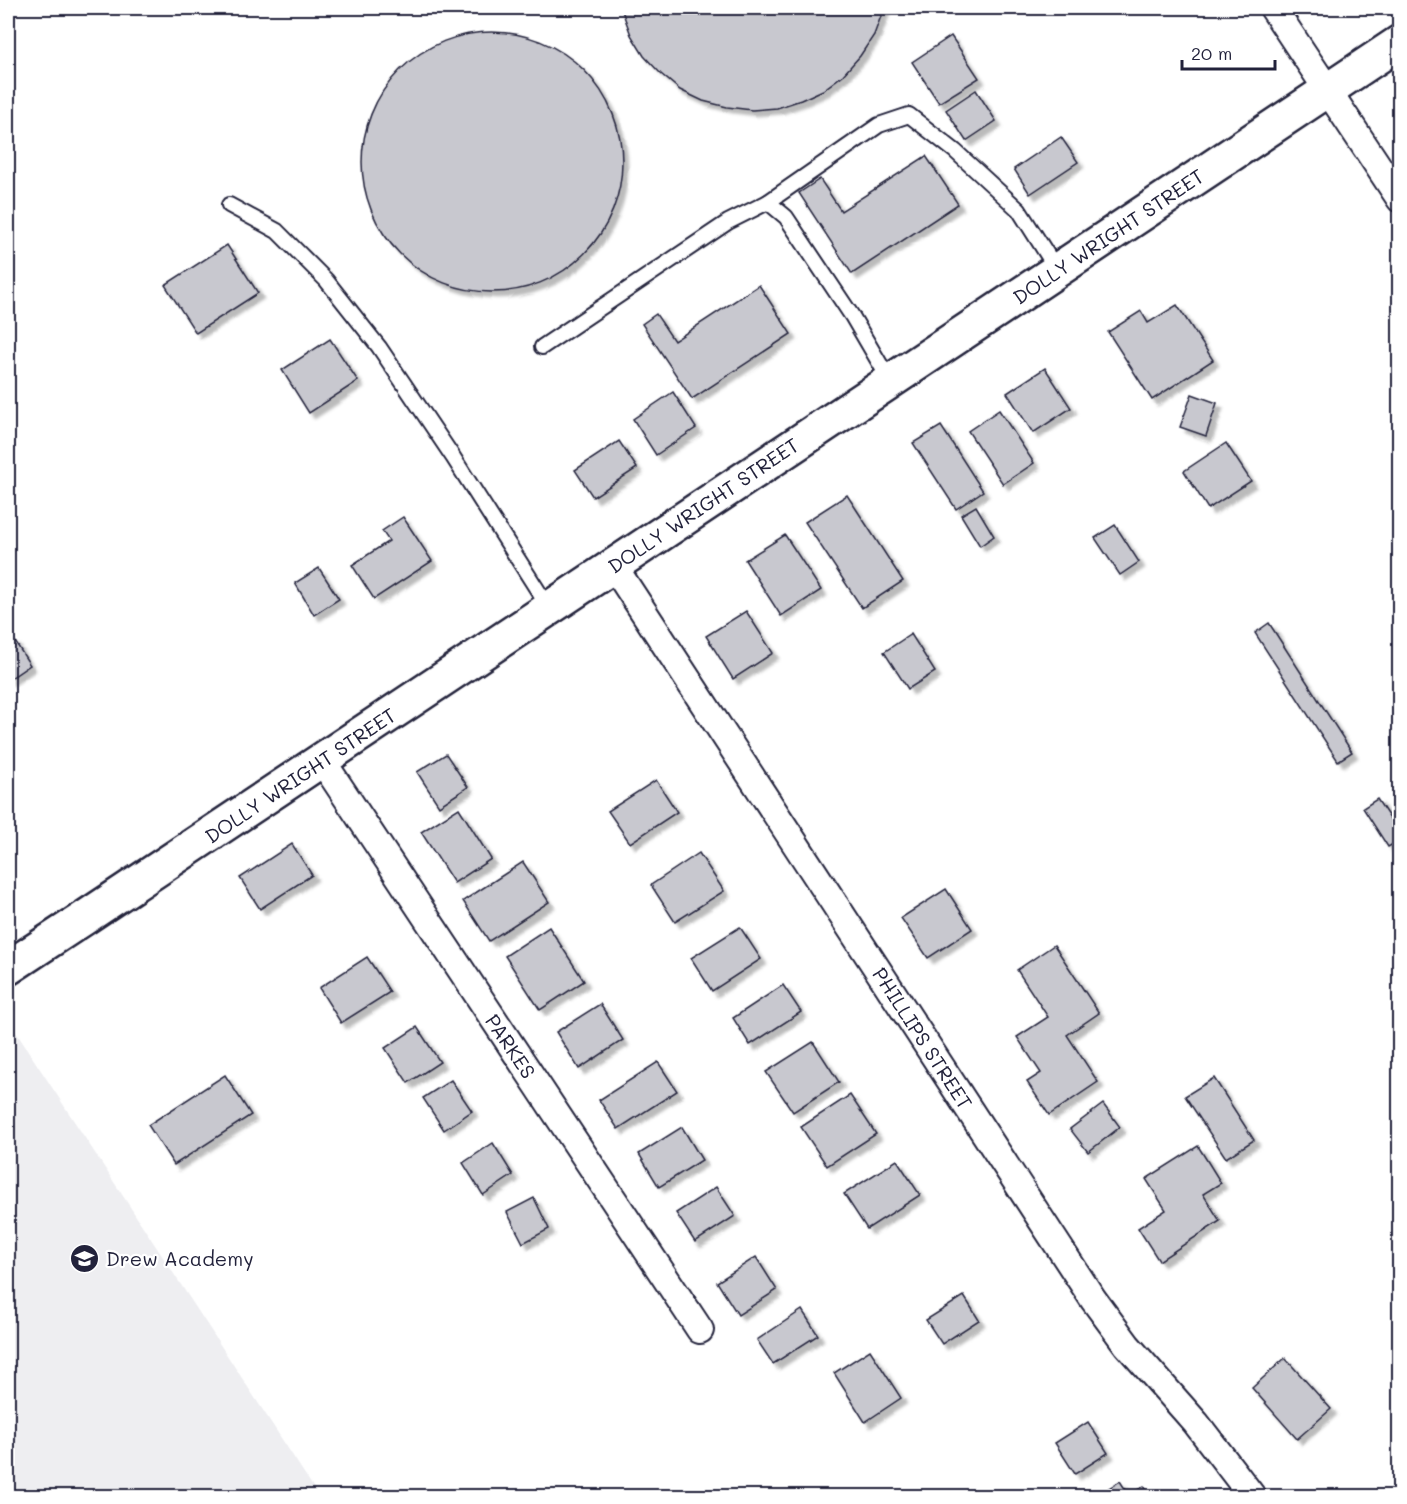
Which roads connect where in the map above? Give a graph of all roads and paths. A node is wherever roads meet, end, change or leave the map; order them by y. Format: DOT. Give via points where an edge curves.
graph roads {
  1 [pos="1273,8"];
  2 [pos="1400,42"];
  3 [pos="1327,90"];
  4 [pos="1400,199"];
  5 [pos="768,202"];
  6 [pos="229,205"];
  7 [pos="1057,270"];
  8 [pos="542,346"];
  9 [pos="890,381"];
  10 [pos="613,565"];
  11 [pos="549,608"];
  12 [pos="323,762"];
  13 [pos="8,968"];
  14 [pos="700,1330"];
  15 [pos="1252,1497"];
  1 -- 3 [label="street"];
  2 -- 3 [label="street, DOLLY WRIGHT STREET"];
  3 -- 4 [label="street"];
  3 -- 7 [label="street, DOLLY WRIGHT STREET"];
  5 -- 7 [label="lane" via="879,125 909,115 1019,210"];
  5 -- 8 [label="lane" via="728,222"];
  5 -- 9 [label="lane" via="786,217"];
  6 -- 11 [label="lane" via="277,231 332,288 379,347"];
  7 -- 9 [label="street, DOLLY WRIGHT STREET"];
  9 -- 10 [label="street, DOLLY WRIGHT STREET"];
  10 -- 11 [label="street, DOLLY WRIGHT STREET"];
  10 -- 15 [label="street, PHILLIPS STREET" via="1093,1299"];
  11 -- 12 [label="street, DOLLY WRIGHT STREET"];
  12 -- 13 [label="street, DOLLY WRIGHT STREET"];
  12 -- 14 [label="street, PARKES"];
}
